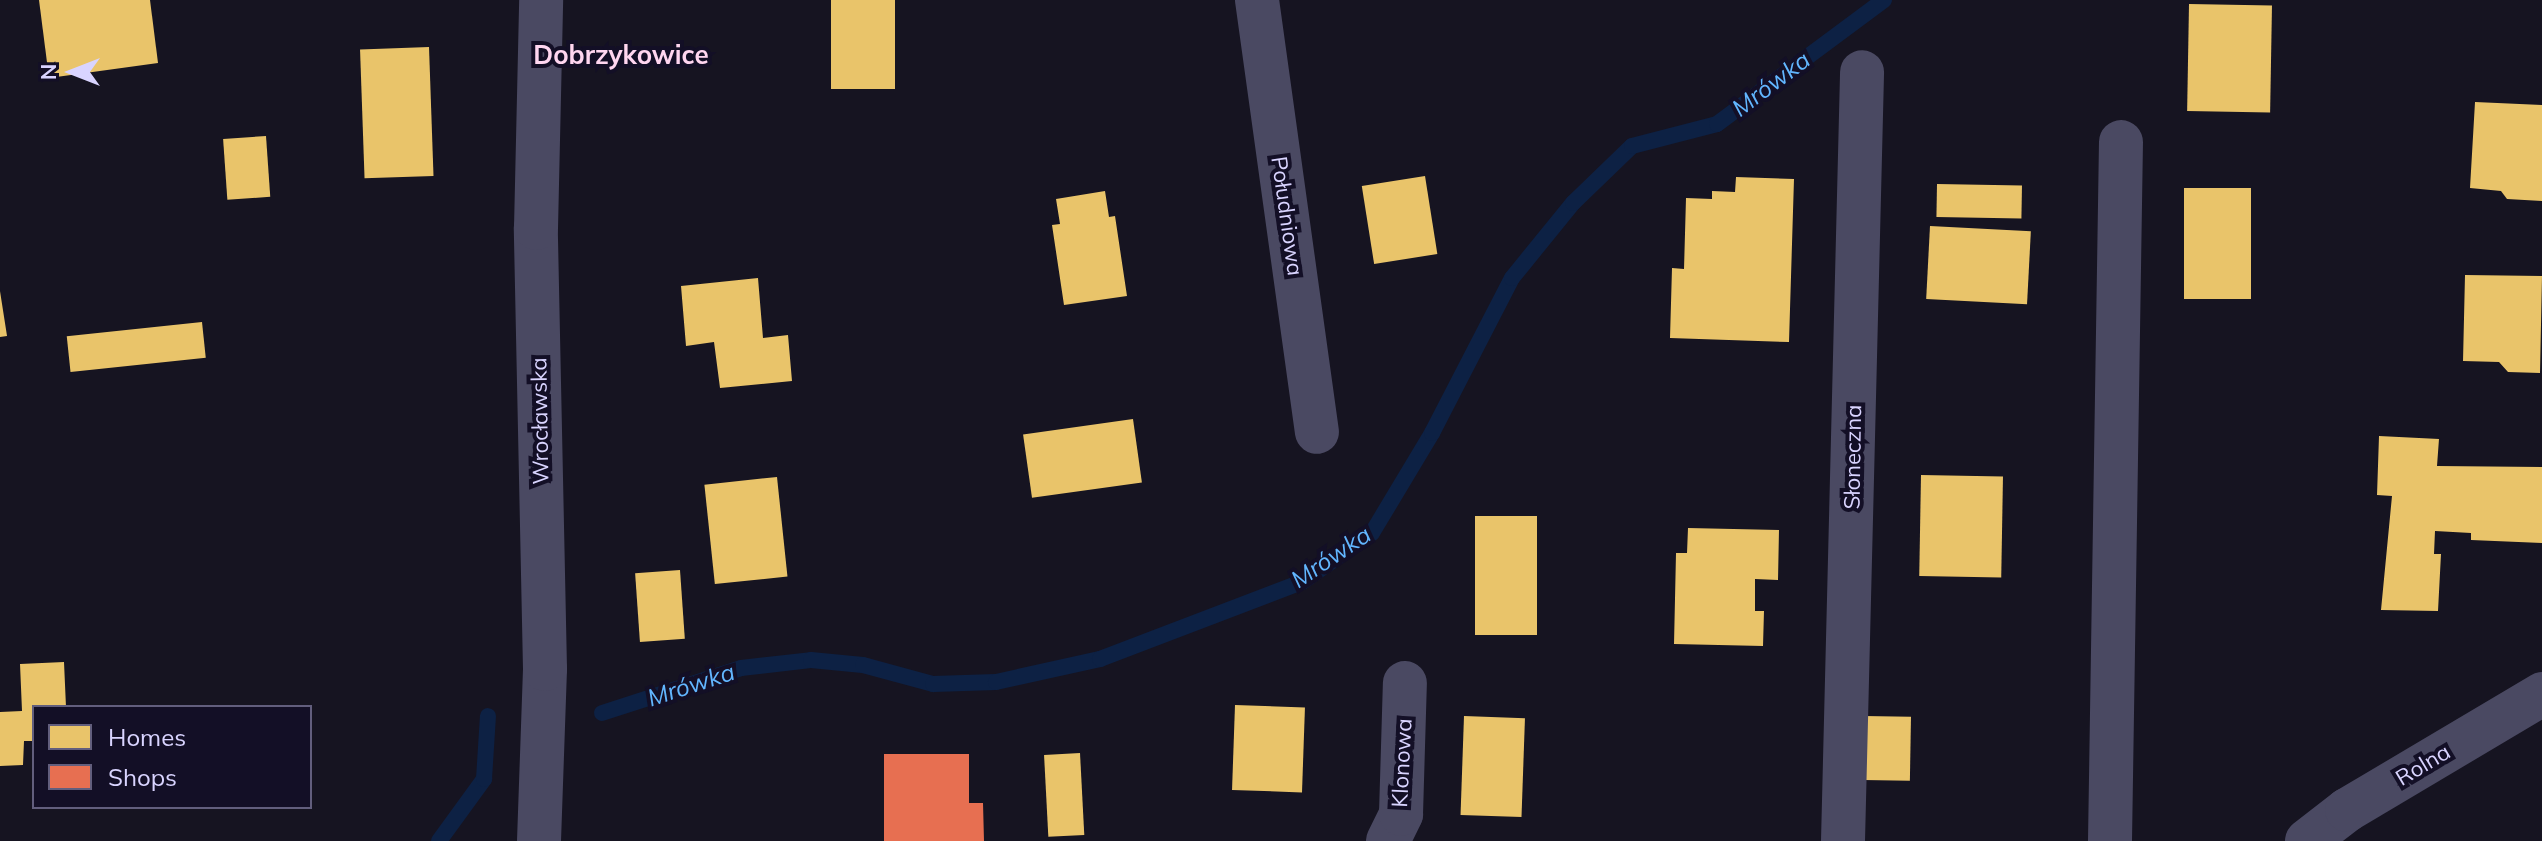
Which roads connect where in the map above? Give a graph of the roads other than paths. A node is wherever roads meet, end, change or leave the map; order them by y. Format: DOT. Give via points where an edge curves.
graph roads {
  1 [pos="541,0"];
  2 [pos="1257,0"];
  3 [pos="1862,72"];
  4 [pos="2121,142"];
  5 [pos="1317,432"];
  6 [pos="1405,683"];
  7 [pos="2542,694"];
  8 [pos="539,841"];
  9 [pos="1388,841"];
  10 [pos="1843,841"];
  11 [pos="2110,841"];
  12 [pos="2307,841"];
  1 -- 8 [label="street, Wrocławska" via="536,228 545,669"];
  2 -- 5 [label="street, Południowa"];
  3 -- 10 [label="street, Słoneczna"];
  4 -- 11 [label="street"];
  6 -- 9 [label="street, Klonowa" via="1401,814"];
  7 -- 12 [label="street, Rolna" via="2347,810"];
}
